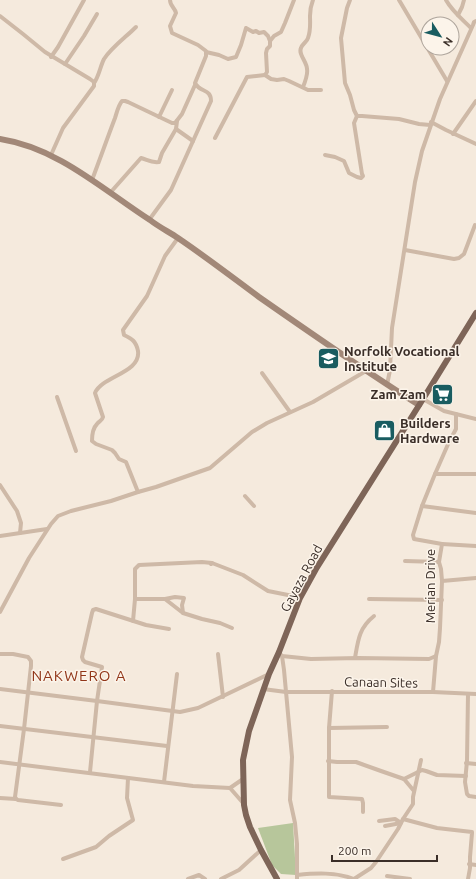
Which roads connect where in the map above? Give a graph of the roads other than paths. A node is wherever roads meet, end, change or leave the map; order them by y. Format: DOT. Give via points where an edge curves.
graph roads {
  1 [pos="84,0"];
  2 [pos="170,0"];
  3 [pos="294,0"];
  4 [pos="313,0"];
  5 [pos="350,0"];
  6 [pos="399,0"];
  7 [pos="446,0"];
  8 [pos="464,0"];
  9 [pos="97,14"];
  10 [pos="458,15"];
  11 [pos="0,16"];
  12 [pos="475,20"];
  13 [pos="136,27"];
  14 [pos="471,28"];
  15 [pos="270,41"];
  16 [pos="206,52"];
  17 [pos="51,57"];
  18 [pos="65,64"];
  19 [pos="265,75"];
  20 [pos="447,81"];
  21 [pos="94,83"];
  22 [pos="195,85"];
  23 [pos="303,87"];
  24 [pos="172,90"];
  25 [pos="322,90"];
  26 [pos="476,101"];
  27 [pos="357,116"];
  28 [pos="159,117"];
  29 [pos="177,121"];
  30 [pos="172,124"];
  31 [pos="431,124"];
  32 [pos="176,130"];
  33 [pos="453,134"];
  34 [pos="215,138"];
  35 [pos="0,139"];
  36 [pos="193,141"];
  37 [pos="476,144"];
  38 [pos="51,155"];
  39 [pos="325,155"];
  40 [pos="92,180"];
  41 [pos="110,193"];
  42 [pos="150,220"];
  43 [pos="475,224"];
  44 [pos="178,238"];
  45 [pos="405,250"];
  46 [pos="476,313"];
  47 [pos="366,371"];
  48 [pos="262,373"];
  49 [pos="387,385"];
  50 [pos="57,397"];
  51 [pos="423,399"];
  52 [pos="419,405"];
  53 [pos="290,412"];
  54 [pos="456,414"];
  55 [pos="476,419"];
  56 [pos="76,451"];
  57 [pos="435,474"];
  58 [pos="476,474"];
  59 [pos="0,485"];
  60 [pos="138,492"];
  61 [pos="245,496"];
  62 [pos="254,506"];
  63 [pos="422,506"];
  64 [pos="476,513"];
  65 [pos="47,529"];
  66 [pos="20,533"];
  67 [pos="0,536"];
  68 [pos="442,544"];
  69 [pos="476,546"];
  70 [pos="405,560"];
  71 [pos="439,562"];
  72 [pos="476,578"];
  73 [pos="442,581"];
  74 [pos="300,598"];
  75 [pos="135,599"];
  76 [pos="165,599"];
  77 [pos="369,599"];
  78 [pos="442,600"];
  79 [pos="0,601"];
  80 [pos="5,603"];
  81 [pos="0,612"];
  82 [pos="183,613"];
  83 [pos="374,616"];
  84 [pos="133,621"];
  85 [pos="232,628"];
  86 [pos="169,629"];
  87 [pos="0,654"];
  88 [pos="218,654"];
  89 [pos="280,654"];
  90 [pos="436,656"];
  91 [pos="355,658"];
  92 [pos="177,674"];
  93 [pos="269,674"];
  94 [pos="0,689"];
  95 [pos="263,689"];
  96 [pos="332,691"];
  97 [pos="28,692"];
  98 [pos="286,692"];
  99 [pos="434,692"];
  100 [pos="468,694"];
  101 [pos="476,694"];
  102 [pos="223,697"];
  103 [pos="97,701"];
  104 [pos="172,711"];
  105 [pos="0,726"];
  106 [pos="387,727"];
  107 [pos="329,728"];
  108 [pos="24,729"];
  109 [pos="93,738"];
  110 [pos="167,746"];
  111 [pos="422,760"];
  112 [pos="328,761"];
  113 [pos="0,762"];
  114 [pos="466,763"];
  115 [pos="476,764"];
  116 [pos="19,765"];
  117 [pos="90,772"];
  118 [pos="419,772"];
  119 [pos="466,776"];
  120 [pos="128,778"];
  121 [pos="243,779"];
  122 [pos="404,779"];
  123 [pos="164,782"];
  124 [pos="230,788"];
  125 [pos="414,791"];
  126 [pos="476,797"];
  127 [pos="0,798"];
  128 [pos="16,799"];
  129 [pos="61,804"];
  130 [pos="244,805"];
  131 [pos="363,812"];
  132 [pos="379,821"];
  133 [pos="402,821"];
  134 [pos="385,826"];
  135 [pos="261,850"];
  136 [pos="63,859"];
  137 [pos="469,864"];
  138 [pos="476,865"];
  139 [pos="387,876"];
  140 [pos="297,877"];
  141 [pos="188,879"];
  142 [pos="205,879"];
  143 [pos="221,879"];
  144 [pos="278,879"];
  145 [pos="354,879"];
  146 [pos="410,879"];
  147 [pos="468,879"];
  1 -- 17 [label="street"];
  2 -- 16 [label="street" via="176,10 170,26 172,33 198,45"];
  3 -- 15 [label="street" via="281,32"];
  4 -- 23 [label="street" via="309,36 300,50 308,68"];
  5 -- 27 [label="street" via="341,38 346,83"];
  6 -- 20 [label="street"];
  7 -- 10 [label="street"];
  8 -- 10 [label="street"];
  9 -- 18 [label="street"];
  10 -- 14 [label="street"];
  11 -- 17 [label="street"];
  12 -- 14 [label="street"];
  13 -- 21 [label="street" via="104,60"];
  14 -- 20 [label="street"];
  15 -- 16 [label="street" via="264,32 253,32 246,28 236,57 228,59"];
  15 -- 19 [label="street" via="266,53"];
  16 -- 22 [label="street"];
  17 -- 18 [label="street"];
  18 -- 21 [label="street"];
  19 -- 23 [label="street" via="271,79 289,80"];
  19 -- 34 [label="street" via="247,77"];
  20 -- 31 [label="street"];
  21 -- 38 [label="street" via="63,128"];
  22 -- 29 [label="street"];
  22 -- 36 [label="street" via="210,94 211,101"];
  23 -- 25 [label="street" via="308,90"];
  24 -- 28 [label="street"];
  26 -- 33 [label="street"];
  27 -- 31 [label="street" via="399,118 419,124"];
  27 -- 39 [label="street" via="354,123 362,177 349,173 344,160"];
  28 -- 30 [label="street"];
  28 -- 40 [label="street" via="122,101"];
  29 -- 30 [label="street"];
  29 -- 32 [label="street"];
  30 -- 32 [label="street"];
  31 -- 33 [label="street"];
  31 -- 45 [label="street" via="415,182"];
  32 -- 36 [label="street"];
  32 -- 41 [label="street" via="159,162 152,163 141,158"];
  33 -- 37 [label="street"];
  35 -- 38 [label="street" via="18,142"];
  36 -- 42 [label="street" via="171,190"];
  38 -- 40 [label="street"];
  40 -- 41 [label="street"];
  41 -- 42 [label="street"];
  42 -- 44 [label="street"];
  43 -- 45 [label="street" via="464,254 459,258"];
  44 -- 47 [label="street"];
  44 -- 60 [label="street" via="165,256 148,296 123,330 124,335 132,338 136,345 136,361 101,385 95,393 103,417 95,426 92,441 112,450 126,462"];
  45 -- 49 [label="street" via="392,328"];
  46 -- 51 [label="main road, Gayaza Road"];
  47 -- 49 [label="street"];
  47 -- 53 [label="street" via="313,402"];
  48 -- 53 [label="street"];
  49 -- 52 [label="street"];
  50 -- 56 [label="street"];
  51 -- 52 [label="main road, Gayaza Road"];
  51 -- 54 [label="street" via="444,411"];
  52 -- 74 [label="main road, Gayaza Road"];
  53 -- 60 [label="street" via="252,432 210,468"];
  54 -- 55 [label="street"];
  54 -- 57 [label="street, Merian Drive" via="456,429"];
  57 -- 58 [label="street"];
  57 -- 63 [label="street, Merian Drive"];
  59 -- 66 [label="street" via="17,511 21,523"];
  60 -- 65 [label="street" via="63,514 54,519"];
  61 -- 62 [label="street"];
  63 -- 64 [label="street"];
  63 -- 68 [label="street, Merian Drive" via="413,538"];
  65 -- 66 [label="street"];
  65 -- 80 [label="street"];
  66 -- 67 [label="street"];
  68 -- 69 [label="street"];
  68 -- 71 [label="street, Merian Drive"];
  70 -- 71 [label="street"];
  71 -- 73 [label="street, Merian Drive"];
  72 -- 73 [label="street"];
  73 -- 78 [label="street, Merian Drive"];
  74 -- 75 [label="street" via="268,590 243,575 202,562 139,565 135,569"];
  74 -- 89 [label="main road, Gayaza Road"];
  75 -- 76 [label="street"];
  75 -- 84 [label="street"];
  76 -- 82 [label="street"];
  76 -- 82 [label="street" via="184,598"];
  77 -- 78 [label="street"];
  78 -- 90 [label="street, Merian Drive"];
  79 -- 80 [label="street"];
  80 -- 81 [label="street"];
  82 -- 85 [label="street"];
  83 -- 91 [label="street" via="360,632"];
  84 -- 86 [label="street"];
  84 -- 103 [label="street" via="96,609 92,612 82,657 85,662 102,666"];
  87 -- 97 [label="street" via="30,659"];
  88 -- 102 [label="street"];
  89 -- 91 [label="street" via="311,658"];
  89 -- 93 [label="main road, Gayaza Road"];
  89 -- 98 [label="street"];
  90 -- 91 [label="street" via="429,659"];
  90 -- 99 [label="street, Merian Drive"];
  92 -- 104 [label="street"];
  93 -- 95 [label="main road, Gayaza Road"];
  93 -- 102 [label="street"];
  94 -- 97 [label="street"];
  95 -- 98 [label="street, Canaan Sites"];
  95 -- 121 [label="main road, Gayaza Road" via="249,731 243,760"];
  96 -- 98 [label="street, Canaan Sites"];
  96 -- 99 [label="street, Canaan Sites"];
  96 -- 107 [label="street"];
  97 -- 103 [label="street"];
  97 -- 108 [label="street"];
  98 -- 140 [label="street" via="292,757 290,800 297,844"];
  99 -- 100 [label="street, Canaan Sites"];
  100 -- 101 [label="street, Canaan Sites"];
  100 -- 114 [label="street"];
  102 -- 104 [label="street" via="198,708"];
  103 -- 104 [label="street"];
  103 -- 109 [label="street"];
  104 -- 110 [label="street"];
  105 -- 108 [label="street"];
  106 -- 107 [label="street"];
  107 -- 112 [label="street"];
  108 -- 109 [label="street"];
  108 -- 116 [label="street"];
  109 -- 110 [label="street"];
  109 -- 117 [label="street"];
  110 -- 123 [label="street"];
  111 -- 118 [label="street"];
  112 -- 122 [label="street" via="356,762"];
  112 -- 131 [label="street" via="329,797 362,798"];
  113 -- 116 [label="street"];
  114 -- 115 [label="street"];
  114 -- 119 [label="street"];
  116 -- 117 [label="street"];
  116 -- 128 [label="street"];
  117 -- 120 [label="street"];
  118 -- 119 [label="street" via="422,770 437,775"];
  118 -- 122 [label="street"];
  118 -- 125 [label="street"];
  119 -- 126 [label="street" via="467,794"];
  120 -- 123 [label="street"];
  120 -- 136 [label="street" via="127,798 133,820 96,847"];
  121 -- 124 [label="street"];
  121 -- 130 [label="main road, Gayaza Road"];
  122 -- 125 [label="street"];
  123 -- 124 [label="street"];
  124 -- 130 [label="street"];
  125 -- 133 [label="street" via="414,803"];
  127 -- 128 [label="street"];
  128 -- 129 [label="street"];
  130 -- 135 [label="main road, Gayaza Road" via="250,827"];
  132 -- 133 [label="street"];
  133 -- 134 [label="street"];
  133 -- 137 [label="street" via="472,832"];
  133 -- 145 [label="street" via="376,862"];
  135 -- 143 [label="street" via="240,870"];
  135 -- 144 [label="main road, Gayaza Road"];
  137 -- 138 [label="street"];
  137 -- 147 [label="street"];
  139 -- 146 [label="street"];
  140 -- 145 [label="street" via="315,873"];
  141 -- 142 [label="street" via="200,875"];
}
